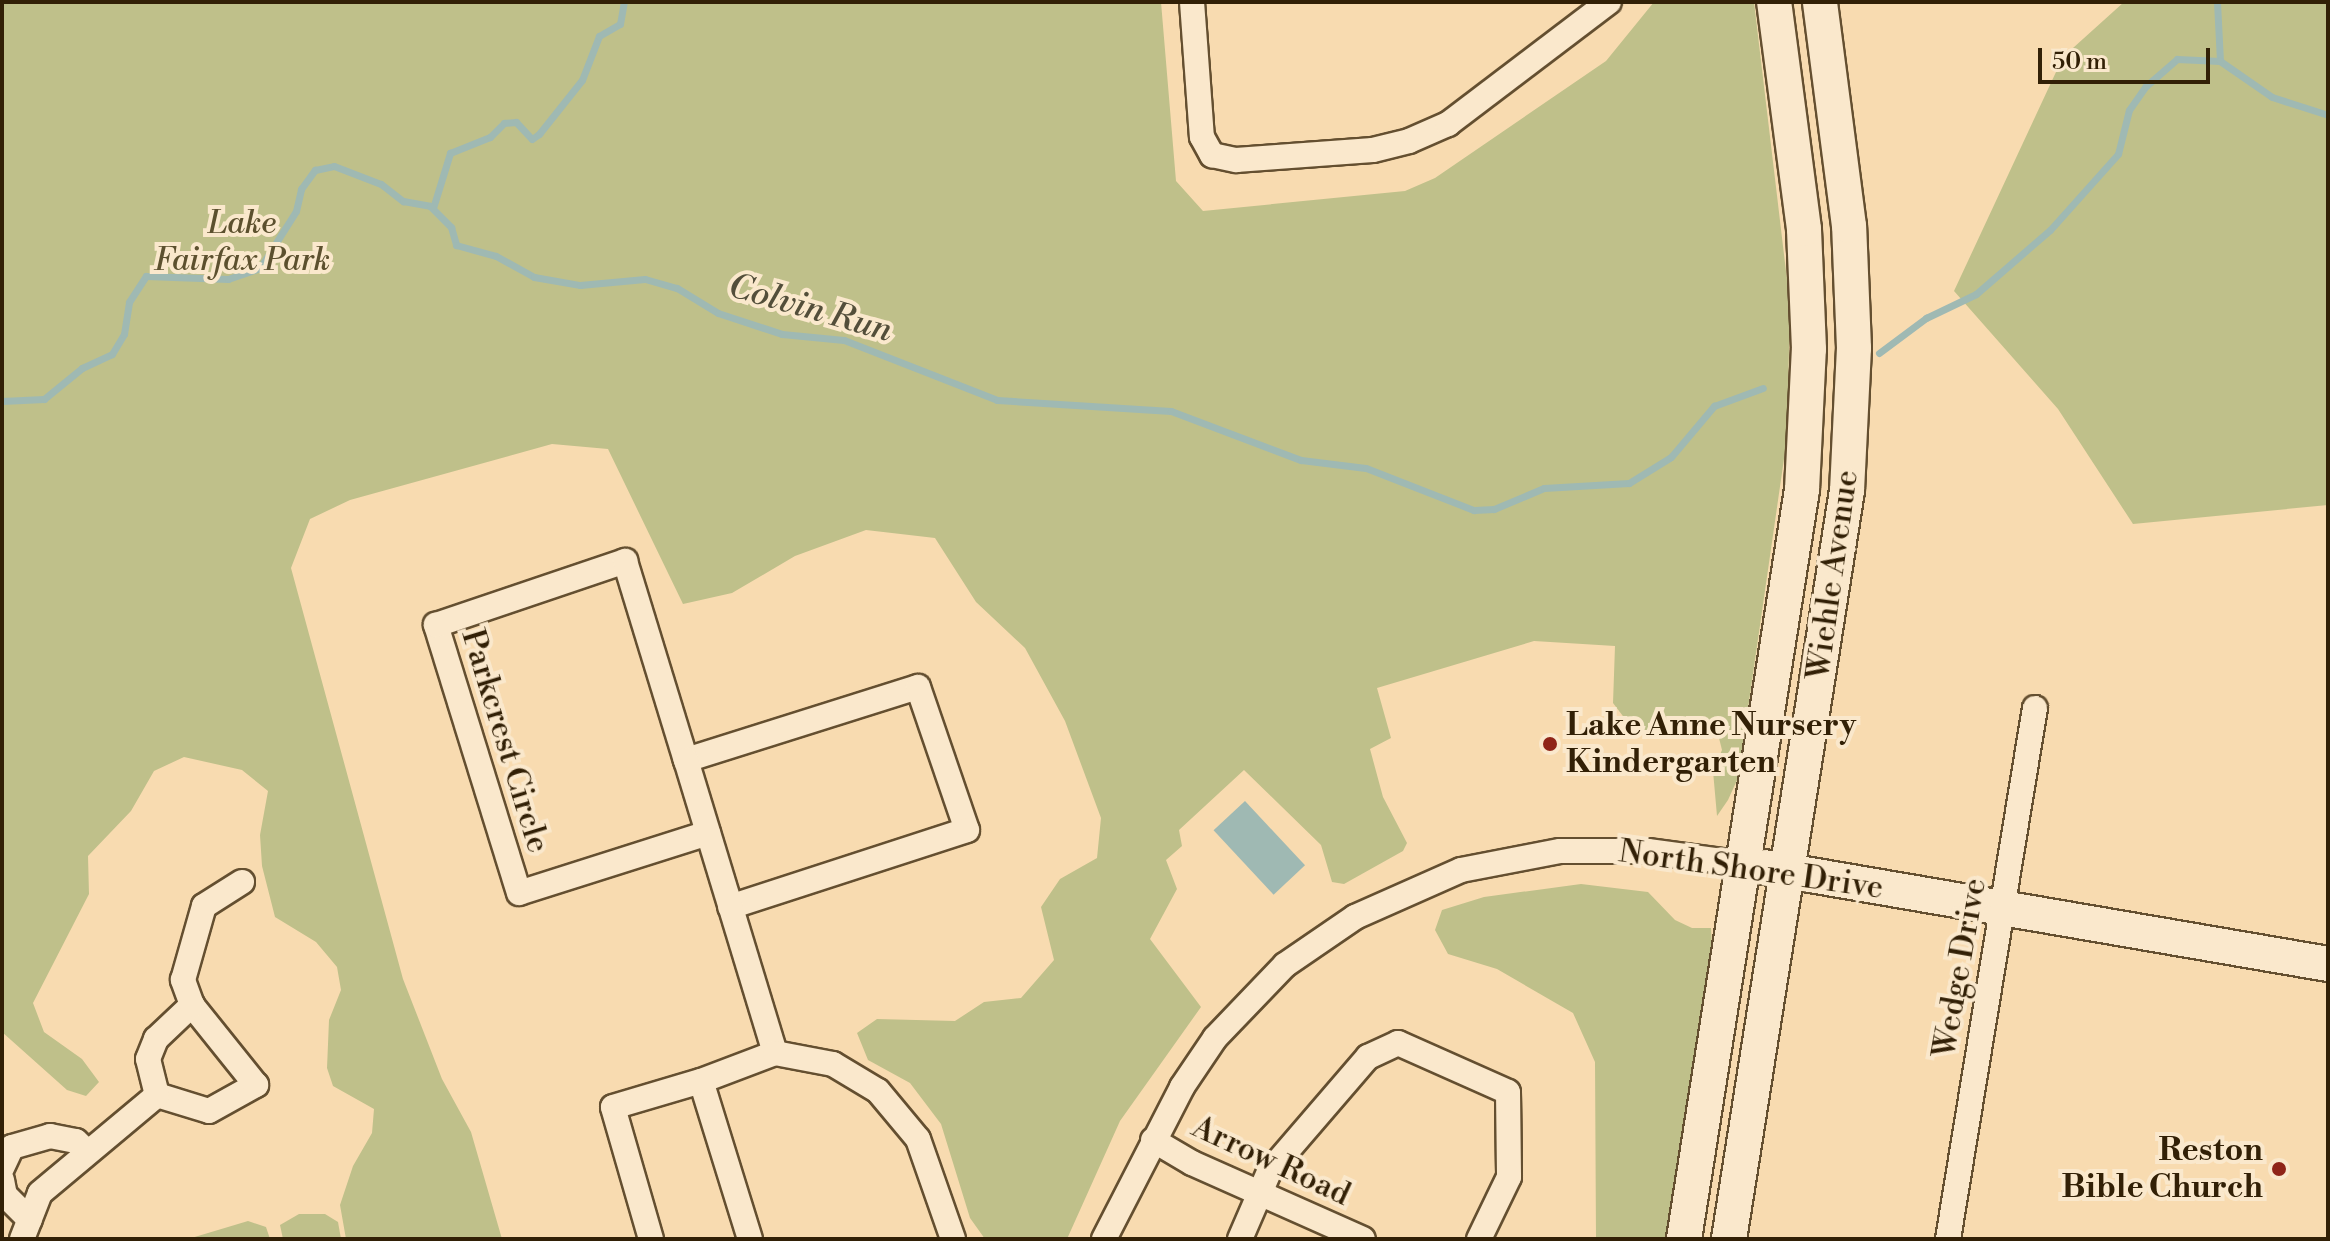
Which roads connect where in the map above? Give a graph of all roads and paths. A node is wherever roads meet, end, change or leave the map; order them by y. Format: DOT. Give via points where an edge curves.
graph roads {
  1 [pos="1192,2"];
  2 [pos="1609,2"];
  3 [pos="1774,2"];
  4 [pos="1820,2"];
  5 [pos="2035,708"];
  6 [pos="686,760"];
  7 [pos="708,833"];
  8 [pos="1744,864"];
  9 [pos="1788,871"];
  10 [pos="242,882"];
  11 [pos="730,907"];
  12 [pos="2002,909"];
  13 [pos="2328,964"];
  14 [pos="192,1005"];
  15 [pos="775,1053"];
  16 [pos="701,1081"];
  17 [pos="157,1095"];
  18 [pos="1153,1140"];
  19 [pos="87,1152"];
  20 [pos="2,1168"];
  21 [pos="2,1180"];
  22 [pos="1259,1194"];
  23 [pos="26,1230"];
  24 [pos="651,1239"];
  25 [pos="750,1239"];
  26 [pos="953,1239"];
  27 [pos="1104,1239"];
  28 [pos="1240,1239"];
  29 [pos="1363,1239"];
  30 [pos="1479,1239"];
  31 [pos="1684,1239"];
  32 [pos="1729,1239"];
  33 [pos="1948,1239"];
  1 -- 2 [label="street" via="1202,137 1212,155 1236,160 1373,150 1409,141 1448,124"];
  3 -- 8 [label="main road, Wiehle Avenue" via="1804,229 1808,402 1802,490"];
  4 -- 9 [label="main road, Wiehle Avenue" via="1849,226 1854,402 1839,548"];
  5 -- 12 [label="street, Wedge Drive"];
  6 -- 7 [label="street, Parkcrest Circle"];
  6 -- 7 [label="street, Parkcrest Circle" via="625,561 436,625 519,893"];
  6 -- 11 [label="street" via="918,687 967,830"];
  7 -- 11 [label="street, Parkcrest Circle"];
  8 -- 9 [label="main road, North Shore Drive"];
  8 -- 18 [label="street, North Shore Drive" via="1648,851 1560,851 1461,870 1392,897 1321,938 1250,998 1202,1056"];
  8 -- 31 [label="main road, Wiehle Avenue"];
  9 -- 12 [label="main road, North Shore Drive"];
  9 -- 32 [label="main road, Wiehle Avenue"];
  10 -- 14 [label="street" via="204,906 183,980"];
  11 -- 15 [label="street, Parkcrest Circle"];
  12 -- 13 [label="main road, North Shore Drive"];
  12 -- 33 [label="street, Wedge Drive"];
  14 -- 17 [label="street" via="156,1039 148,1059"];
  14 -- 17 [label="street" via="256,1085 209,1111"];
  15 -- 16 [label="street"];
  15 -- 26 [label="street" via="833,1064 878,1091 918,1139"];
  16 -- 24 [label="street" via="613,1107"];
  16 -- 25 [label="street"];
  17 -- 19 [label="street"];
  18 -- 22 [label="street, Arrow Road"];
  18 -- 27 [label="street, North Shore Drive"];
  19 -- 20 [label="street" via="76,1141 50,1136 12,1147"];
  19 -- 23 [label="street" via="40,1193"];
  21 -- 23 [label="street"];
  22 -- 28 [label="street"];
  22 -- 29 [label="street, Arrow Road"];
  22 -- 30 [label="street" via="1269,1172 1368,1057 1385,1046 1408,1044 1508,1092 1509,1177"];
}
